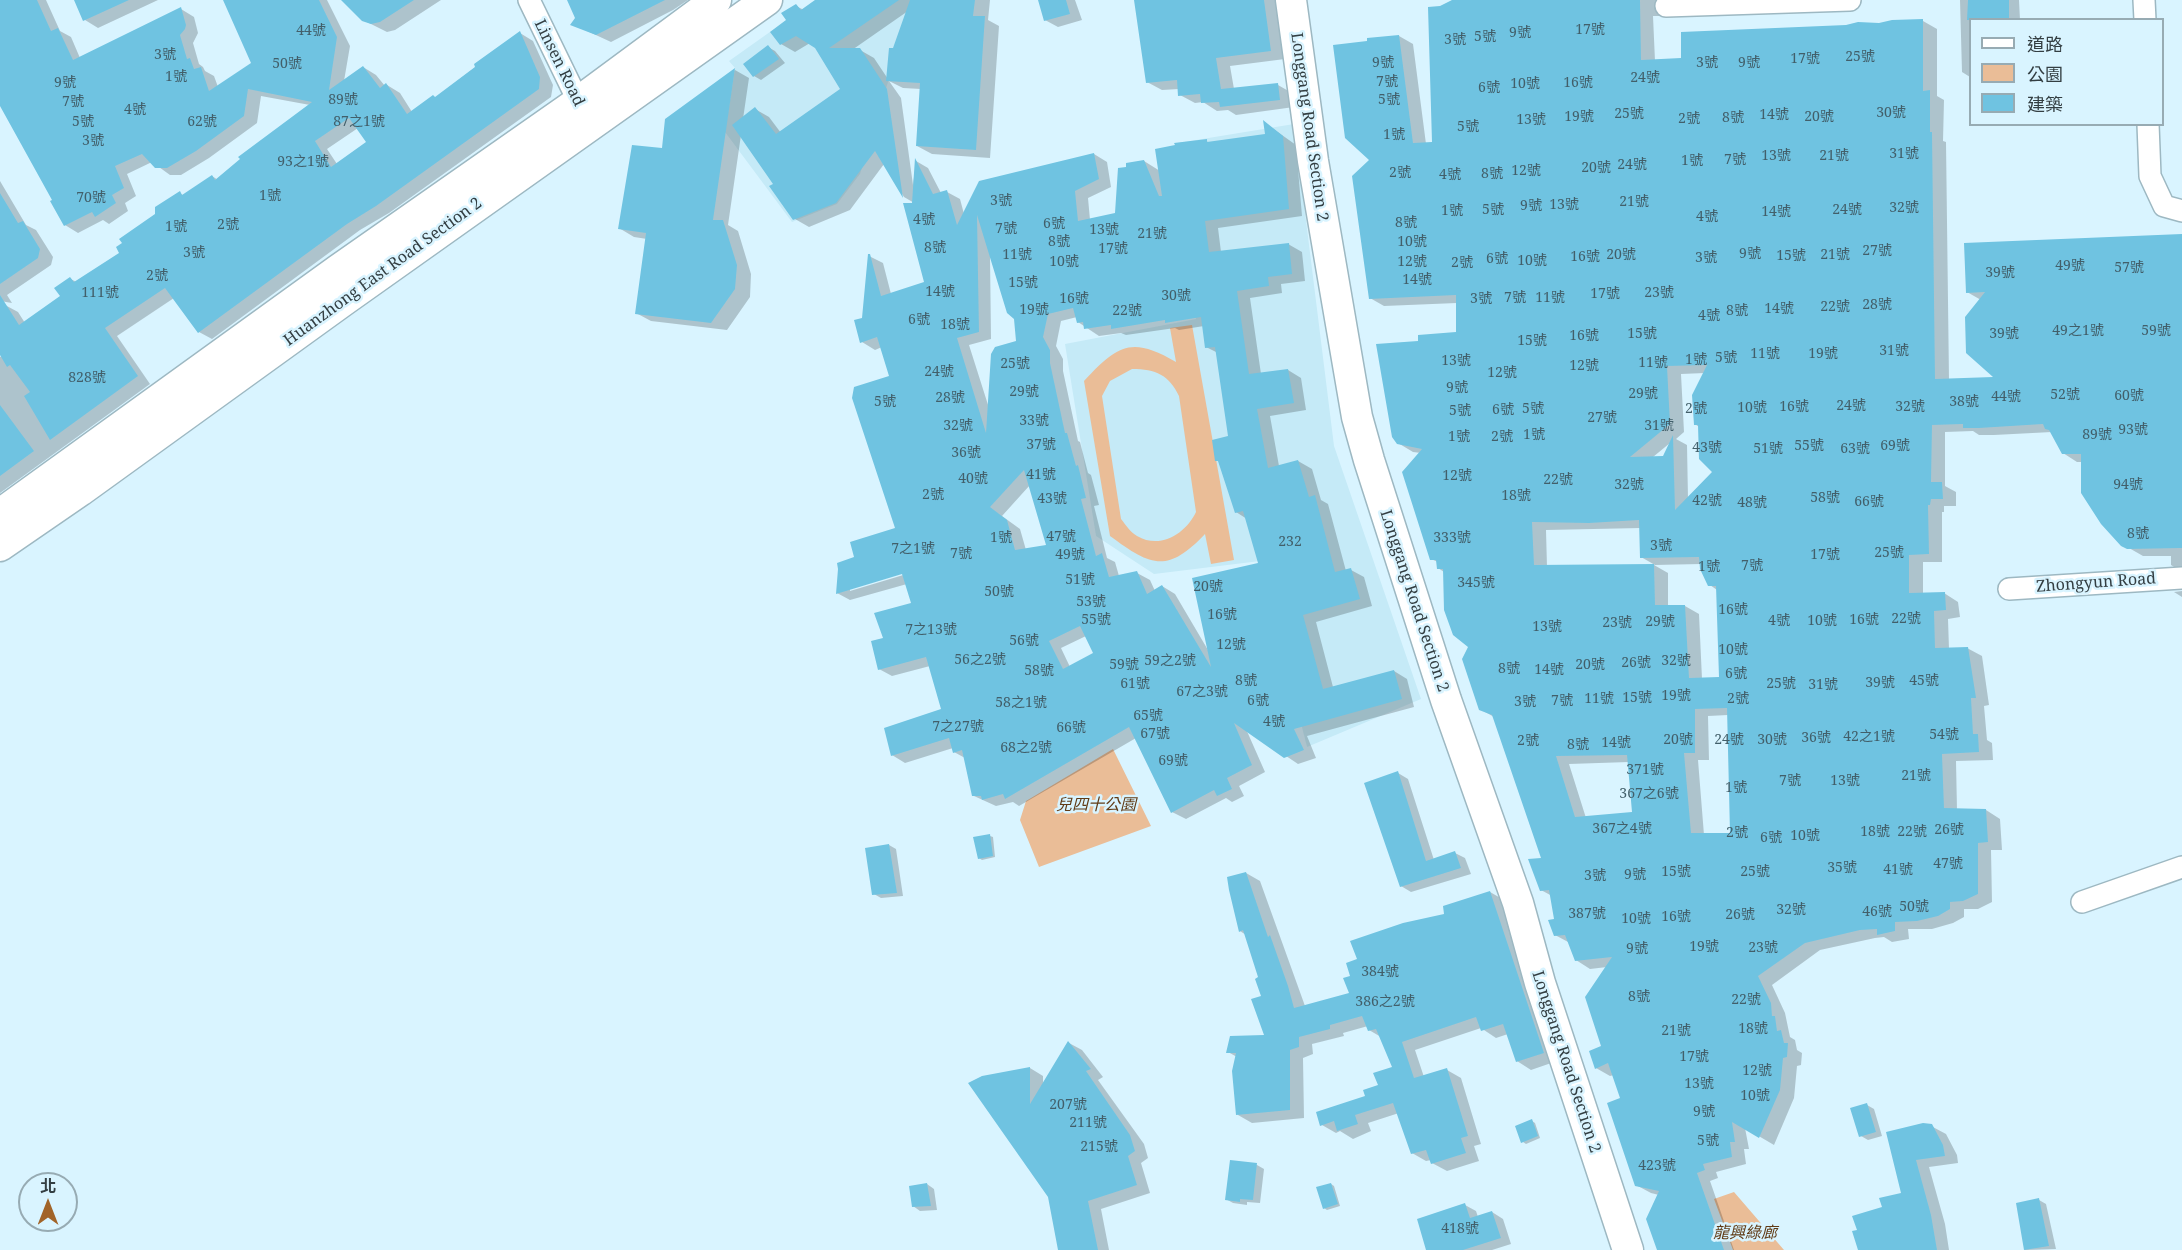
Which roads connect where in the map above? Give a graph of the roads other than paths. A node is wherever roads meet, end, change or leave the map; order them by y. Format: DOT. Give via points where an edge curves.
graph roads {
  1 [pos="529,0"];
  2 [pos="716,0"];
  3 [pos="767,0"];
  4 [pos="1291,0"];
  5 [pos="1850,0"];
  6 [pos="2144,0"];
  7 [pos="1666,6"];
  8 [pos="2145,18"];
  9 [pos="584,113"];
  10 [pos="2148,126"];
  11 [pos="2182,211"];
  12 [pos="0,514"];
  13 [pos="0,546"];
  14 [pos="2182,578"];
  15 [pos="2009,589"];
  16 [pos="2182,867"];
  17 [pos="2082,902"];
  18 [pos="1628,1250"];
  1 -- 9 [label="street, Linsen Road"];
  2 -- 9 [label="main road, Huanzhong East Road Section 2"];
  3 -- 9 [label="main road, Huanzhong East Road Section 2"];
  4 -- 18 [label="main road, Longgang Road Section 2" via="1313,161 1357,417"];
  5 -- 7 [label="street"];
  6 -- 8 [label="street"];
  9 -- 12 [label="main road, Huanzhong East Road Section 2" via="338,270"];
  9 -- 13 [label="main road, Huanzhong East Road Section 2" via="80,491"];
  10 -- 11 [label="street" via="2150,176 2164,206"];
  14 -- 15 [label="street, Zhongyun Road"];
  16 -- 17 [label="street"];
}
